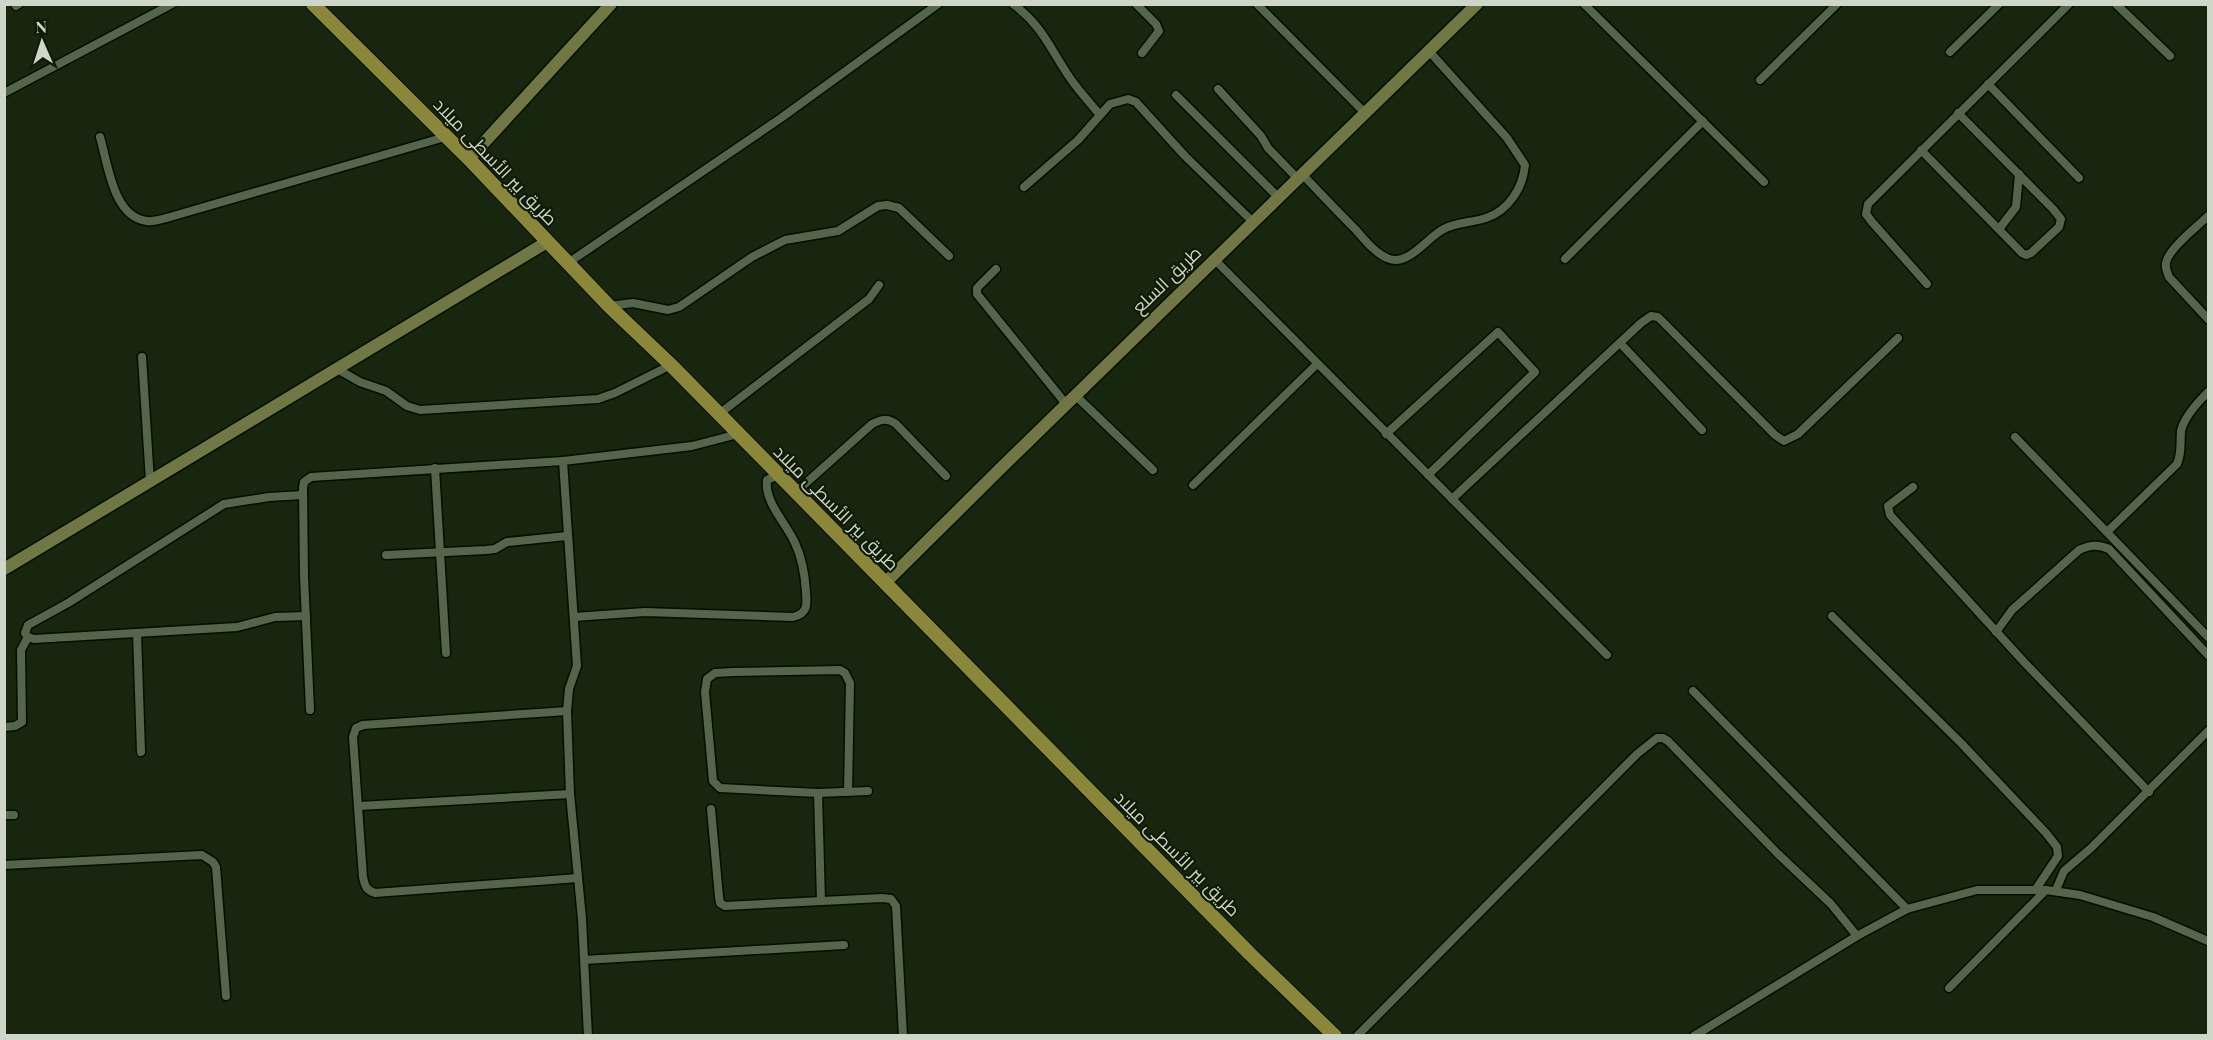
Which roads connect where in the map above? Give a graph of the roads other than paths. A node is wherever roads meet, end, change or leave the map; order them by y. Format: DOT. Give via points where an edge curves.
graph roads {
  1 [pos="172,4"];
  2 [pos="313,4"];
  3 [pos="611,4"];
  4 [pos="938,4"];
  5 [pos="1013,4"];
  6 [pos="1136,4"];
  7 [pos="1257,4"];
  8 [pos="1477,4"];
  9 [pos="1584,4"];
  10 [pos="1837,4"];
  11 [pos="1999,4"];
  12 [pos="2069,4"];
  13 [pos="2116,4"];
  14 [pos="1428,50"];
  15 [pos="1950,52"];
  16 [pos="1142,53"];
  17 [pos="2170,56"];
  18 [pos="1760,80"];
  19 [pos="1988,84"];
  20 [pos="1218,89"];
  21 [pos="4,93"];
  22 [pos="1176,95"];
  23 [pos="1365,113"];
  24 [pos="1958,113"];
  25 [pos="1100,115"];
  26 [pos="1703,121"];
  27 [pos="100,137"];
  28 [pos="446,137"];
  29 [pos="1921,150"];
  30 [pos="469,159"];
  31 [pos="2019,174"];
  32 [pos="1299,176"];
  33 [pos="2079,178"];
  34 [pos="1764,182"];
  35 [pos="1024,187"];
  36 [pos="1278,197"];
  37 [pos="2208,216"];
  38 [pos="1253,222"];
  39 [pos="1999,230"];
  40 [pos="547,242"];
  41 [pos="949,256"];
  42 [pos="1214,259"];
  43 [pos="1565,259"];
  44 [pos="568,263"];
  45 [pos="996,269"];
  46 [pos="1927,284"];
  47 [pos="879,285"];
  48 [pos="609,306"];
  49 [pos="2208,319"];
  50 [pos="1898,338"];
  51 [pos="1620,343"];
  52 [pos="142,357"];
  53 [pos="1317,364"];
  54 [pos="671,365"];
  55 [pos="339,370"];
  56 [pos="2208,392"];
  57 [pos="1070,400"];
  58 [pos="719,414"];
  59 [pos="1702,430"];
  60 [pos="738,434"];
  61 [pos="1386,434"];
  62 [pos="2015,437"];
  63 [pos="563,460"];
  64 [pos="435,468"];
  65 [pos="1153,470"];
  66 [pos="778,475"];
  67 [pos="1428,475"];
  68 [pos="946,476"];
  69 [pos="150,481"];
  70 [pos="1193,485"];
  71 [pos="1913,487"];
  72 [pos="796,492"];
  73 [pos="303,495"];
  74 [pos="1452,499"];
  75 [pos="2107,532"];
  76 [pos="567,536"];
  77 [pos="440,552"];
  78 [pos="386,555"];
  79 [pos="4,569"];
  80 [pos="885,583"];
  81 [pos="306,616"];
  82 [pos="1832,616"];
  83 [pos="574,617"];
  84 [pos="1996,632"];
  85 [pos="137,633"];
  86 [pos="28,637"];
  87 [pos="2208,637"];
  88 [pos="446,653"];
  89 [pos="2208,655"];
  90 [pos="1607,656"];
  91 [pos="1693,691"];
  92 [pos="310,710"];
  93 [pos="567,711"];
  94 [pos="4,727"];
  95 [pos="2208,731"];
  96 [pos="141,752"];
  97 [pos="868,791"];
  98 [pos="848,792"];
  99 [pos="2149,792"];
  100 [pos="818,793"];
  101 [pos="570,794"];
  102 [pos="358,806"];
  103 [pos="711,809"];
  104 [pos="4,815"];
  105 [pos="14,815"];
  106 [pos="4,865"];
  107 [pos="578,878"];
  108 [pos="2036,889"];
  109 [pos="2046,890"];
  110 [pos="2056,890"];
  111 [pos="821,901"];
  112 [pos="1907,909"];
  113 [pos="1857,936"];
  114 [pos="2208,941"];
  115 [pos="844,945"];
  116 [pos="584,960"];
  117 [pos="1949,988"];
  118 [pos="226,996"];
  119 [pos="588,1035"];
  120 [pos="903,1035"];
  121 [pos="1335,1035"];
  122 [pos="1357,1035"];
  123 [pos="1694,1035"];
  1 -- 21 [label="street"];
  2 -- 28 [label="main road, طريق بير الأسطى ميلاد"];
  3 -- 30 [label="street"];
  4 -- 44 [label="street" via="781,118"];
  5 -- 25 [label="street" via="1044,33 1073,82"];
  6 -- 16 [label="street" via="1159,31"];
  7 -- 23 [label="street"];
  8 -- 14 [label="street, طريق السلع"];
  9 -- 26 [label="street"];
  10 -- 18 [label="street"];
  11 -- 15 [label="street"];
  12 -- 19 [label="street"];
  13 -- 17 [label="street"];
  14 -- 23 [label="street, طريق السلع"];
  14 -- 32 [label="street" via="1526,165 1509,202 1488,218 1439,231 1412,253 1394,260 1372,247"];
  19 -- 24 [label="street"];
  19 -- 33 [label="street"];
  20 -- 32 [label="street" via="1268,148"];
  22 -- 36 [label="street"];
  23 -- 32 [label="street, طريق السلع"];
  24 -- 29 [label="street"];
  24 -- 31 [label="street"];
  25 -- 35 [label="street" via="1078,140"];
  25 -- 38 [label="street" via="1120,100 1136,102"];
  26 -- 34 [label="street"];
  26 -- 43 [label="street"];
  27 -- 28 [label="street" via="121,205 131,217 148,221"];
  28 -- 30 [label="main road, طريق بير الأسطى ميلاد"];
  29 -- 39 [label="street"];
  29 -- 46 [label="street" via="1865,209 1880,234"];
  30 -- 40 [label="main road, طريق بير الأسطى ميلاد"];
  31 -- 39 [label="street" via="2016,207"];
  31 -- 39 [label="street" via="2054,209 2061,219 2059,227 2026,255"];
  32 -- 36 [label="street, طريق السلع"];
  36 -- 38 [label="street, طريق السلع"];
  37 -- 49 [label="street" via="2166,261 2169,277"];
  38 -- 42 [label="street, طريق السلع"];
  40 -- 44 [label="main road, طريق بير الأسطى ميلاد"];
  40 -- 55 [label="street"];
  41 -- 48 [label="street" via="899,208 878,206 838,231 785,240 752,257 679,307 668,310 633,303"];
  42 -- 53 [label="street"];
  42 -- 57 [label="street, طريق السلع"];
  44 -- 48 [label="main road, طريق بير الأسطى ميلاد"];
  45 -- 57 [label="street" via="977,288 977,294"];
  47 -- 58 [label="street" via="869,299"];
  48 -- 54 [label="main road, طريق بير الأسطى ميلاد"];
  50 -- 51 [label="street" via="1798,434 1784,441 1658,317 1646,318"];
  51 -- 59 [label="street"];
  51 -- 74 [label="street"];
  52 -- 69 [label="street"];
  53 -- 61 [label="street"];
  53 -- 70 [label="street"];
  54 -- 55 [label="street" via="598,399 420,410"];
  54 -- 58 [label="main road, طريق بير الأسطى ميلاد"];
  55 -- 69 [label="street"];
  56 -- 75 [label="street" via="2181,430 2177,464"];
  57 -- 65 [label="street"];
  57 -- 80 [label="street, طريق السلع"];
  58 -- 60 [label="main road, طريق بير الأسطى ميلاد"];
  60 -- 63 [label="street" via="692,446"];
  60 -- 66 [label="main road, طريق بير الأسطى ميلاد"];
  61 -- 67 [label="street"];
  61 -- 67 [label="street" via="1498,332 1535,372"];
  62 -- 75 [label="street"];
  63 -- 64 [label="street"];
  63 -- 76 [label="street"];
  64 -- 73 [label="street" via="311,477 304,482"];
  64 -- 77 [label="street"];
  66 -- 72 [label="main road, طريق بير الأسطى ميلاد"];
  66 -- 83 [label="street" via="767,480 766,487 796,544 805,573 807,604 801,615 645,612"];
  67 -- 74 [label="street"];
  68 -- 72 [label="street" via="896,424 881,419"];
  69 -- 79 [label="street"];
  71 -- 84 [label="street" via="1888,506 1890,515"];
  72 -- 80 [label="main road, طريق بير الأسطى ميلاد"];
  73 -- 81 [label="street"];
  73 -- 86 [label="street" via="224,504 28,625"];
  74 -- 90 [label="street"];
  75 -- 87 [label="street"];
  76 -- 77 [label="street" via="507,542 495,549"];
  76 -- 83 [label="street"];
  77 -- 78 [label="street"];
  77 -- 88 [label="street"];
  80 -- 121 [label="main road, طريق بير الأسطى ميلاد"];
  81 -- 85 [label="street" via="275,617 237,627"];
  81 -- 92 [label="street"];
  82 -- 108 [label="street" via="2046,832 2057,847 2058,856"];
  83 -- 93 [label="street" via="577,666 569,688"];
  84 -- 89 [label="street" via="2012,610 2079,550 2101,546 2109,549"];
  84 -- 99 [label="street"];
  85 -- 86 [label="street"];
  85 -- 96 [label="street"];
  86 -- 94 [label="street" via="21,650 22,722"];
  91 -- 112 [label="street"];
  93 -- 101 [label="street"];
  93 -- 102 [label="street" via="356,728 353,737"];
  95 -- 99 [label="street"];
  97 -- 98 [label="street"];
  98 -- 100 [label="street"];
  98 -- 100 [label="street" via="850,683 845,673 733,672 715,673 708,679 705,692 713,781 717,786 726,790"];
  99 -- 110 [label="street" via="2064,872"];
  100 -- 111 [label="street"];
  101 -- 102 [label="street"];
  101 -- 107 [label="street"];
  102 -- 107 [label="street" via="365,886 375,893"];
  103 -- 111 [label="street" via="720,903 731,906"];
  104 -- 105 [label="street"];
  106 -- 118 [label="street" via="208,857 216,867"];
  107 -- 116 [label="street"];
  108 -- 109 [label="street"];
  108 -- 112 [label="street" via="1977,890"];
  109 -- 110 [label="street"];
  109 -- 117 [label="street"];
  110 -- 114 [label="street" via="2153,917"];
  111 -- 120 [label="street" via="882,898 891,899 896,906"];
  112 -- 113 [label="street"];
  113 -- 122 [label="street" via="1831,904 1668,741 1657,738"];
  113 -- 123 [label="street"];
  115 -- 116 [label="street"];
  116 -- 119 [label="street"];
}
